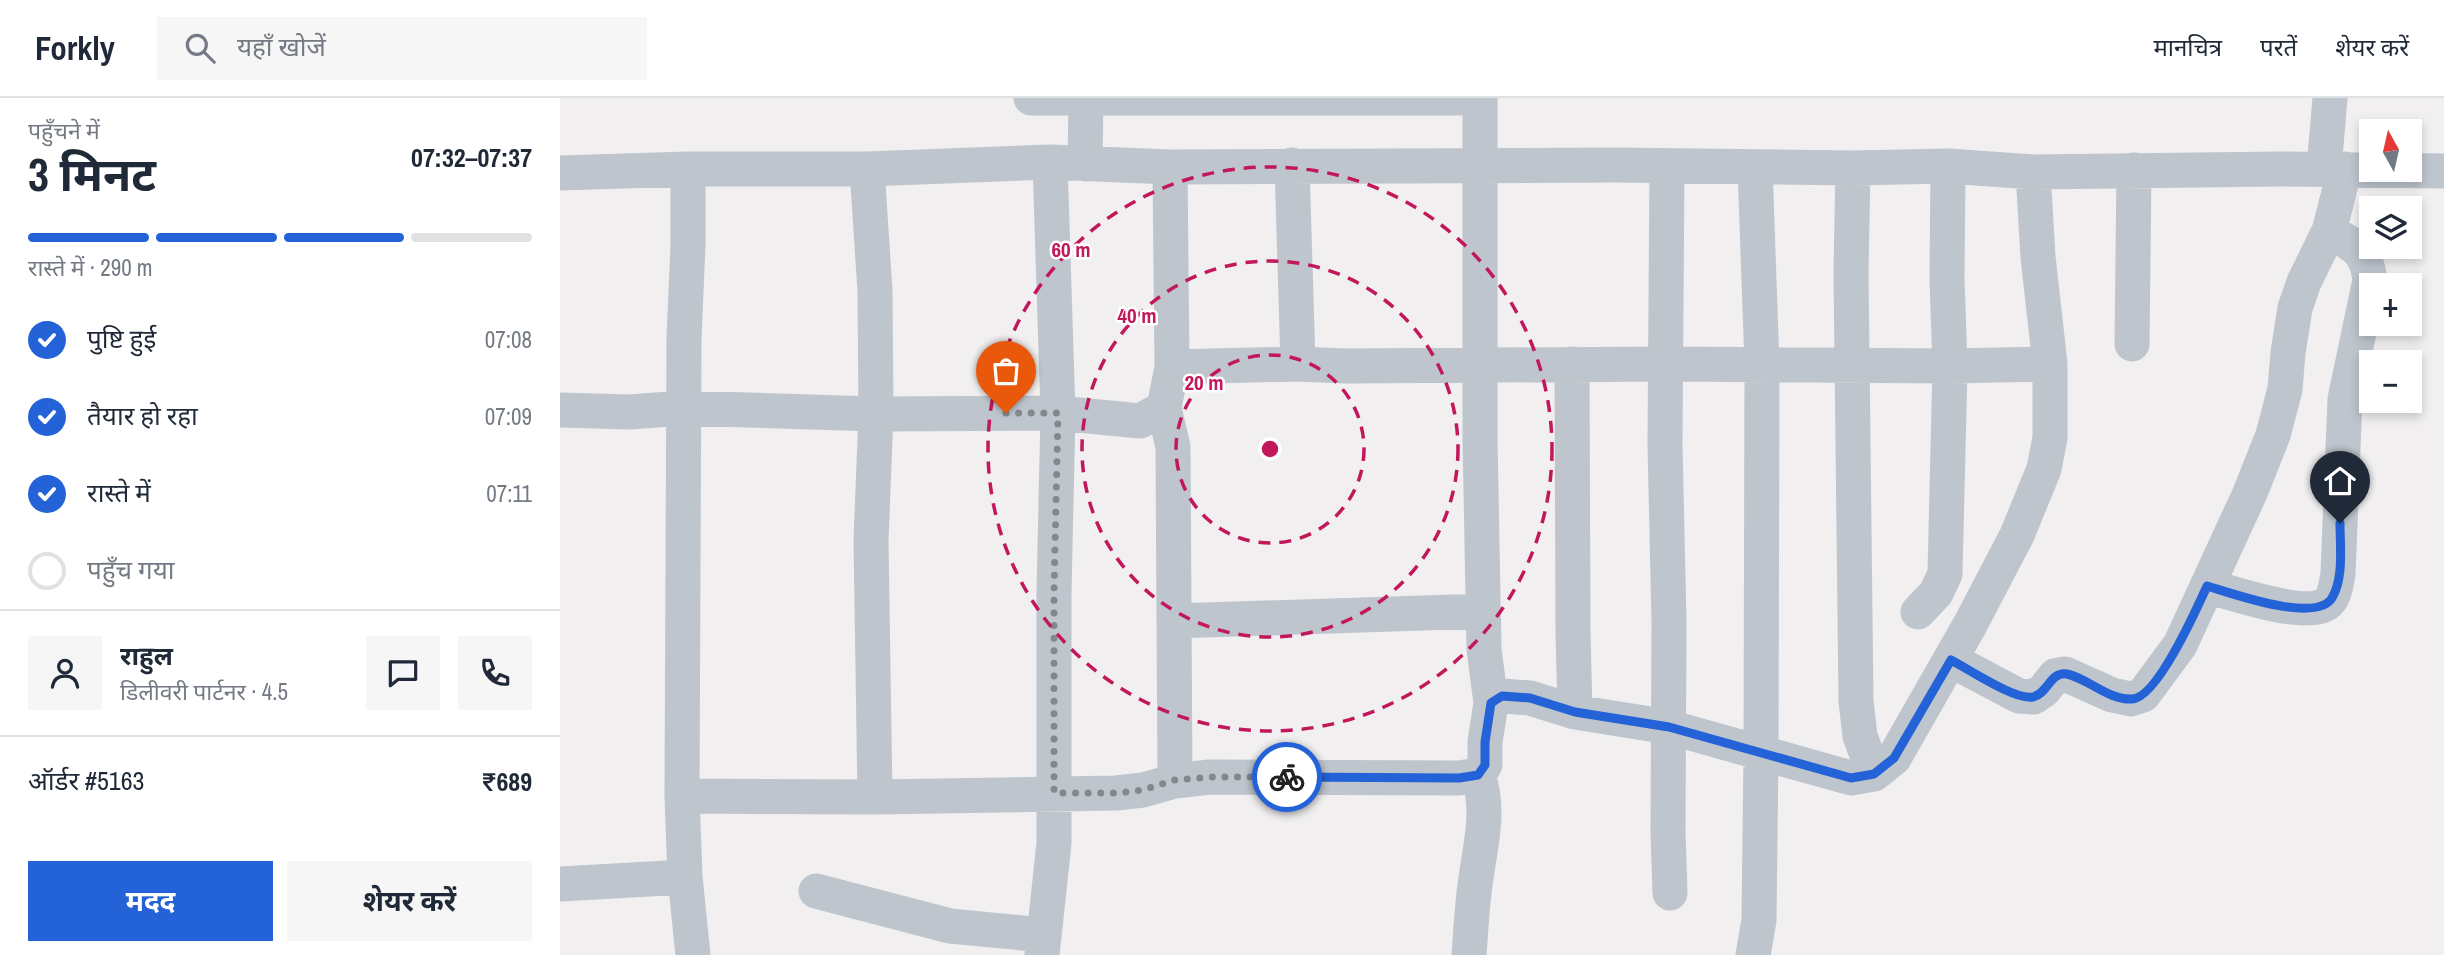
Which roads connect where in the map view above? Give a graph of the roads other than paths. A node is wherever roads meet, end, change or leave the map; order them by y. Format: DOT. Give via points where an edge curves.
graph roads {
  1 [pos="1031,98"];
  2 [pos="1480,98"];
  3 [pos="2330,98"];
  4 [pos="1086,99"];
  5 [pos="1050,162"];
  6 [pos="1085,164"];
  7 [pos="1480,164"];
  8 [pos="1292,165"];
  9 [pos="1667,166"];
  10 [pos="1948,166"];
  11 [pos="1170,167"];
  12 [pos="1755,167"];
  13 [pos="1853,168"];
  14 [pos="688,169"];
  15 [pos="867,169"];
  16 [pos="2335,169"];
  17 [pos="2134,170"];
  18 [pos="2444,171"];
  19 [pos="2033,172"];
  20 [pos="560,173"];
  21 [pos="2329,231"];
  22 [pos="2132,344"];
  23 [pos="2050,363"];
  24 [pos="1298,364"];
  25 [pos="1572,364"];
  26 [pos="1665,364"];
  27 [pos="1762,365"];
  28 [pos="1852,365"];
  29 [pos="1480,366"];
  30 [pos="1950,366"];
  31 [pos="1172,367"];
  32 [pos="684,408"];
  33 [pos="1164,408"];
  34 [pos="560,410"];
  35 [pos="1058,413"];
  36 [pos="876,414"];
  37 [pos="2207,586"];
  38 [pos="1484,611"];
  39 [pos="1919,612"];
  40 [pos="1174,621"];
  41 [pos="1951,660"];
  42 [pos="1491,703"];
  43 [pos="1575,712"];
  44 [pos="1669,727"];
  45 [pos="1761,755"];
  46 [pos="1874,774"];
  47 [pos="1478,775"];
  48 [pos="1175,780"];
  49 [pos="1054,793"];
  50 [pos="681,796"];
  51 [pos="875,797"];
  52 [pos="685,877"];
  53 [pos="560,884"];
  54 [pos="816,891"];
  55 [pos="1670,893"];
  56 [pos="1043,945"];
  57 [pos="693,955"];
  58 [pos="1468,955"];
  59 [pos="1753,955"];
  1 -- 4 [label="street"];
  2 -- 4 [label="street"];
  2 -- 7 [label="street"];
  3 -- 16 [label="street"];
  4 -- 6 [label="street"];
  5 -- 6 [label="street"];
  5 -- 15 [label="street"];
  5 -- 35 [label="street"];
  6 -- 11 [label="street"];
  7 -- 8 [label="street"];
  7 -- 9 [label="street"];
  7 -- 29 [label="street"];
  8 -- 11 [label="street"];
  8 -- 24 [label="street"];
  9 -- 12 [label="street"];
  9 -- 26 [label="street"];
  10 -- 13 [label="street"];
  10 -- 19 [label="street"];
  10 -- 30 [label="street"];
  11 -- 31 [label="street"];
  12 -- 13 [label="street"];
  12 -- 27 [label="street"];
  13 -- 28 [label="street"];
  14 -- 15 [label="street"];
  14 -- 20 [label="street"];
  14 -- 32 [label="street"];
  15 -- 36 [label="street" via="875,291"];
  16 -- 17 [label="street"];
  16 -- 18 [label="street"];
  16 -- 21 [label="street"];
  17 -- 19 [label="street"];
  17 -- 22 [label="street"];
  19 -- 23 [label="street"];
  21 -- 37 [label="street" via="2295,307 2285,389 2273,435"];
  21 -- 37 [label="street" via="2360,250 2370,280 2345,399 2338,575 2332,597 2312,609 2277,606"];
  23 -- 30 [label="street"];
  23 -- 41 [label="street" via="2050,438 2044,469 2017,535"];
  24 -- 29 [label="street"];
  24 -- 31 [label="street"];
  25 -- 26 [label="street"];
  25 -- 29 [label="street"];
  25 -- 43 [label="street"];
  26 -- 27 [label="street"];
  26 -- 44 [label="street"];
  27 -- 28 [label="street"];
  27 -- 45 [label="street"];
  28 -- 30 [label="street"];
  28 -- 46 [label="street" via="1856,701 1860,736"];
  29 -- 38 [label="street"];
  30 -- 39 [label="street" via="1945,574"];
  31 -- 33 [label="street"];
  32 -- 34 [label="street"];
  32 -- 36 [label="street"];
  32 -- 50 [label="street"];
  33 -- 35 [label="street" via="1140,421"];
  33 -- 40 [label="street" via="1173,447"];
  35 -- 36 [label="street"];
  35 -- 49 [label="street"];
  36 -- 51 [label="street" via="872,540"];
  37 -- 41 [label="street" via="2180,645 2143,695 2132,699 2065,674 2055,676 2034,697 2019,696"];
  38 -- 40 [label="street"];
  38 -- 42 [label="street"];
  40 -- 48 [label="street"];
  41 -- 46 [label="street" via="1894,758"];
  42 -- 43 [label="street" via="1502,696 1530,698"];
  42 -- 47 [label="street" via="1485,765"];
  43 -- 44 [label="street"];
  44 -- 45 [label="street"];
  44 -- 55 [label="street"];
  45 -- 46 [label="street" via="1851,778"];
  45 -- 59 [label="street" via="1759,920"];
  47 -- 48 [label="street"];
  47 -- 58 [label="street" via="1486,810"];
  48 -- 49 [label="street" via="1116,793"];
  49 -- 51 [label="street"];
  49 -- 56 [label="street" via="1054,843"];
  50 -- 51 [label="street"];
  50 -- 52 [label="street"];
  52 -- 53 [label="street"];
  52 -- 57 [label="street"];
  54 -- 56 [label="street"];
}
